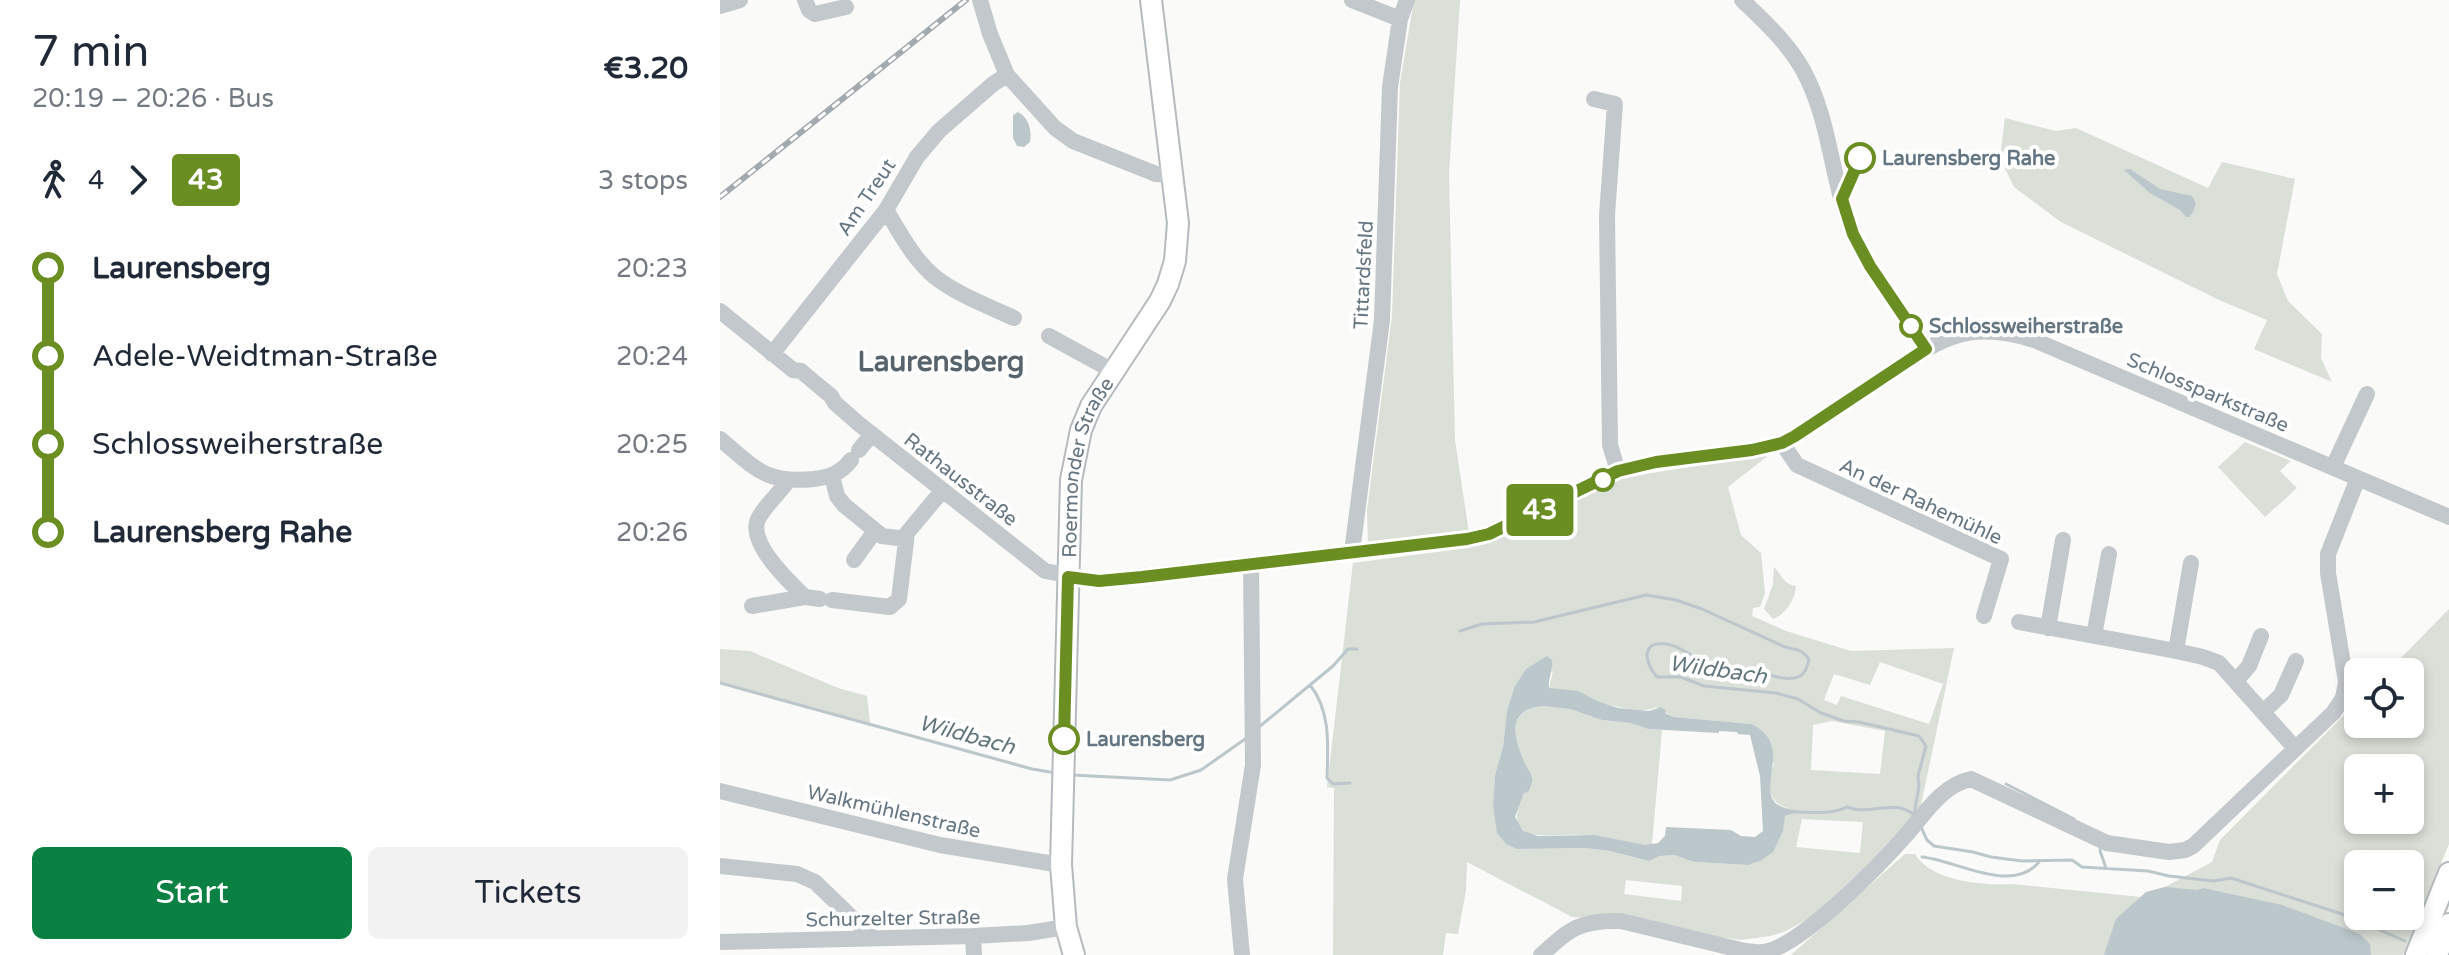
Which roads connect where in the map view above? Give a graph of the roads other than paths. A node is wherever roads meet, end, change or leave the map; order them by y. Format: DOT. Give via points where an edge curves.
graph roads {
  1 [pos="740,0"];
  2 [pos="805,0"];
  3 [pos="980,0"];
  4 [pos="1151,0"];
  5 [pos="1352,0"];
  6 [pos="1407,0"];
  7 [pos="1742,0"];
  8 [pos="720,6"];
  9 [pos="846,7"];
  10 [pos="1400,19"];
  11 [pos="1007,75"];
  12 [pos="1594,99"];
  13 [pos="1173,175"];
  14 [pos="886,210"];
  15 [pos="720,311"];
  16 [pos="1014,318"];
  17 [pos="1049,336"];
  18 [pos="1926,349"];
  19 [pos="772,354"];
  20 [pos="1113,371"];
  21 [pos="2367,394"];
  22 [pos="872,434"];
  23 [pos="1782,443"];
  24 [pos="722,446"];
  25 [pos="2333,467"];
  26 [pos="1618,471"];
  27 [pos="832,476"];
  28 [pos="2358,478"];
  29 [pos="788,481"];
  30 [pos="942,491"];
  31 [pos="2449,517"];
  32 [pos="875,531"];
  33 [pos="906,539"];
  34 [pos="2063,540"];
  35 [pos="1352,552"];
  36 [pos="2109,554"];
  37 [pos="854,560"];
  38 [pos="2191,563"];
  39 [pos="1251,564"];
  40 [pos="1068,577"];
  41 [pos="819,599"];
  42 [pos="752,606"];
  43 [pos="1984,616"];
  44 [pos="2019,622"];
  45 [pos="2048,628"];
  46 [pos="2094,636"];
  47 [pos="2261,636"];
  48 [pos="2176,651"];
  49 [pos="2296,661"];
  50 [pos="2236,681"];
  51 [pos="2263,712"];
  52 [pos="2295,748"];
  53 [pos="720,791"];
  54 [pos="1061,865"];
  55 [pos="720,866"];
  56 [pos="2449,873"];
  57 [pos="2449,924"];
  58 [pos="1066,927"];
  59 [pos="973,936"];
  60 [pos="873,938"];
  61 [pos="720,942"];
  62 [pos="974,955"];
  63 [pos="1074,955"];
  64 [pos="1242,955"];
  65 [pos="1541,955"];
  66 [pos="2416,955"];
  67 [pos="2437,955"];
  1 -- 8 [label="street"];
  2 -- 9 [label="street" via="815,14"];
  3 -- 11 [label="street"];
  4 -- 13 [label="main road, Roermonder Straße"];
  5 -- 10 [label="street"];
  6 -- 10 [label="street, Tittardsfeld"];
  7 -- 18 [label="street" via="1803,70 1853,234"];
  10 -- 35 [label="street, Tittardsfeld" via="1390,93 1382,320"];
  11 -- 13 [label="street" via="1073,141 1156,174"];
  11 -- 14 [label="street, Am Treut" via="939,131"];
  12 -- 26 [label="street" via="1615,104 1607,278 1610,445"];
  13 -- 20 [label="main road, Roermonder Straße" via="1178,223 1168,284"];
  14 -- 16 [label="street" via="934,276"];
  14 -- 19 [label="street, Am Treut"];
  15 -- 19 [label="street, Rathausstraße"];
  17 -- 20 [label="street"];
  18 -- 23 [label="street, Schlossparkstraße"];
  18 -- 25 [label="street, Schlossparkstraße" via="1981,331 2023,336"];
  19 -- 22 [label="street, Rathausstraße" via="793,370 794,380 806,390 835,403"];
  20 -- 40 [label="main road, Roermonder Straße" via="1091,406 1075,452"];
  21 -- 25 [label="street"];
  22 -- 27 [label="street"];
  22 -- 30 [label="street, Rathausstraße"];
  23 -- 26 [label="street, Schlossparkstraße"];
  23 -- 43 [label="street, An der Rahemühle" via="1797,465 2001,559"];
  24 -- 29 [label="street" via="758,471"];
  25 -- 28 [label="street, Schlossparkstraße"];
  26 -- 35 [label="street, Schlossparkstraße" via="1489,534"];
  27 -- 29 [label="street"];
  27 -- 32 [label="street" via="844,505"];
  28 -- 31 [label="street, Schlossparkstraße"];
  28 -- 52 [label="street" via="2328,554 2346,674 2343,698"];
  29 -- 41 [label="street" via="759,518 760,540 781,575"];
  30 -- 33 [label="street"];
  30 -- 40 [label="street, Rathausstraße" via="1045,571"];
  32 -- 33 [label="street"];
  32 -- 37 [label="street"];
  33 -- 41 [label="street" via="899,599 890,607"];
  34 -- 45 [label="street"];
  35 -- 39 [label="street, Schlossparkstraße"];
  36 -- 46 [label="street"];
  38 -- 48 [label="street"];
  39 -- 40 [label="street, Schlossparkstraße" via="1099,581"];
  39 -- 64 [label="street" via="1253,753 1235,879"];
  40 -- 54 [label="main road, Roermonder Straße"];
  41 -- 42 [label="street"];
  44 -- 45 [label="street"];
  45 -- 46 [label="street"];
  46 -- 48 [label="street"];
  47 -- 50 [label="street" via="2249,666"];
  48 -- 50 [label="street" via="2219,663"];
  49 -- 51 [label="street" via="2281,695"];
  50 -- 51 [label="street"];
  51 -- 52 [label="street"];
  52 -- 65 [label="street" via="2185,850 2102,842 1971,779 1942,794 1879,866 1812,926 1763,952 1606,920 1582,924"];
  53 -- 54 [label="street, Walkmühlenstraße" via="940,845"];
  54 -- 58 [label="main road, Roermonder Straße"];
  55 -- 60 [label="street" via="797,874 815,882"];
  56 -- 66 [label="main road"];
  57 -- 67 [label="main road"];
  58 -- 59 [label="street, Schurzelter Straße"];
  58 -- 63 [label="main road, Roermonder Straße"];
  59 -- 60 [label="street, Schurzelter Straße"];
  59 -- 62 [label="street"];
  60 -- 61 [label="street, Schurzelter Straße"];
}
